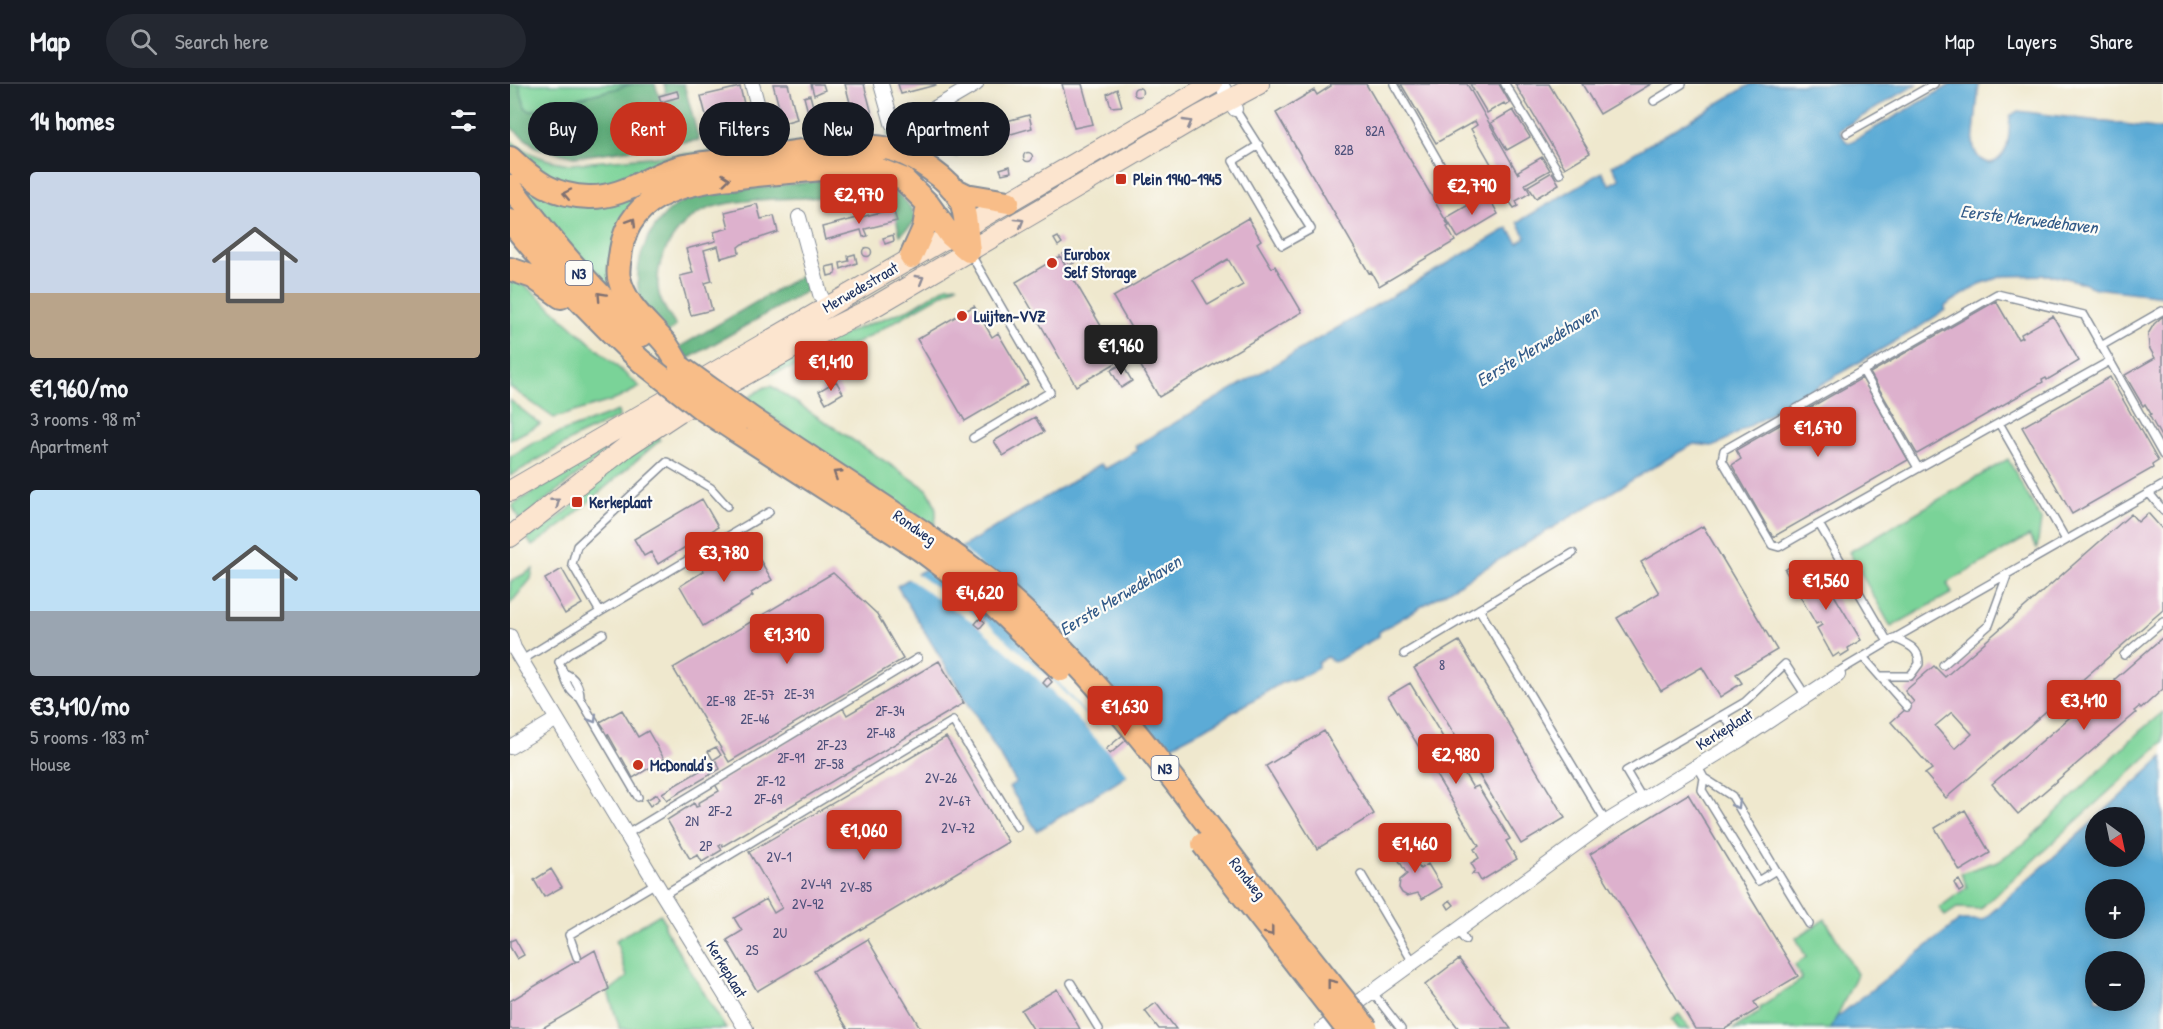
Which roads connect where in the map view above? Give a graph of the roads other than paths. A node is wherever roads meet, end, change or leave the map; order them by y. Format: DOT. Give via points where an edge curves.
graph roads {
  1 [pos="752,84"];
  2 [pos="881,84"];
  3 [pos="976,84"];
  4 [pos="1212,84"];
  5 [pos="1259,84"];
  6 [pos="1394,84"];
  7 [pos="1505,84"];
  8 [pos="1682,84"];
  9 [pos="1934,84"];
  10 [pos="1228,97"];
  11 [pos="1654,101"];
  12 [pos="757,102"];
  13 [pos="1847,133"];
  14 [pos="1259,145"];
  15 [pos="510,158"];
  16 [pos="1560,174"];
  17 [pos="510,186"];
  18 [pos="952,188"];
  19 [pos="1454,189"];
  20 [pos="1008,202"];
  21 [pos="928,204"];
  22 [pos="799,217"];
  23 [pos="510,221"];
  24 [pos="958,231"];
  25 [pos="969,251"];
  26 [pos="911,257"];
  27 [pos="510,269"];
  28 [pos="582,305"];
  29 [pos="826,306"];
  30 [pos="2162,311"];
  31 [pos="2101,346"];
  32 [pos="656,352"];
  33 [pos="2110,361"];
  34 [pos="1863,371"];
  35 [pos="1999,423"];
  36 [pos="745,425"];
  37 [pos="973,438"];
  38 [pos="2163,455"];
  39 [pos="1918,468"];
  40 [pos="2163,485"];
  41 [pos="510,491"];
  42 [pos="2149,493"];
  43 [pos="727,506"];
  44 [pos="2163,510"];
  45 [pos="769,512"];
  46 [pos="1819,524"];
  47 [pos="510,537"];
  48 [pos="2066,540"];
  49 [pos="926,544"];
  50 [pos="1574,553"];
  51 [pos="2008,573"];
  52 [pos="1479,609"];
  53 [pos="600,612"];
  54 [pos="2163,622"];
  55 [pos="603,634"];
  56 [pos="1891,640"];
  57 [pos="512,642"];
  58 [pos="1404,654"];
  59 [pos="2124,656"];
  60 [pos="1863,657"];
  61 [pos="918,658"];
  62 [pos="522,660"];
  63 [pos="1943,665"];
  64 [pos="1838,675"];
  65 [pos="1880,676"];
  66 [pos="1806,696"];
  67 [pos="1907,707"];
  68 [pos="1724,715"];
  69 [pos="557,719"];
  70 [pos="1740,740"];
  71 [pos="510,747"];
  72 [pos="1697,765"];
  73 [pos="1704,778"];
  74 [pos="638,797"];
  75 [pos="1642,798"];
  76 [pos="1606,822"];
  77 [pos="1017,827"];
  78 [pos="627,834"];
  79 [pos="1776,870"];
  80 [pos="1361,874"];
  81 [pos="659,889"];
  82 [pos="1809,924"];
  83 [pos="577,957"];
  84 [pos="1414,964"];
  85 [pos="1071,983"];
  86 [pos="1373,993"];
  87 [pos="746,1029"];
  88 [pos="1099,1029"];
  89 [pos="1322,1029"];
  90 [pos="1347,1029"];
  91 [pos="1367,1029"];
  92 [pos="1401,1029"];
  1 -- 12 [label="street"];
  2 -- 3 [label="street" via="892,123 906,125"];
  4 -- 20 [label="main road, Merwedestraat"];
  5 -- 10 [label="main road, Merwedestraat"];
  6 -- 19 [label="lane"];
  7 -- 16 [label="lane"];
  8 -- 11 [label="lane"];
  9 -- 13 [label="lane"];
  10 -- 14 [label="lane"];
  25 -- 10 [label="main road, Merwedestraat, one-way"];
  14 -- 14 [label="lane" via="1311,229 1282,245 1233,161"];
  18 -- 15 [label="main road, one-way" via="942,177 899,152 883,148 853,147 682,166 621,193 590,197 547,189"];
  32 -- 17 [label="main road, Rondweg / N3, one-way" via="573,267"];
  18 -- 20 [label="main road" via="966,195"];
  18 -- 24 [label="main road" via="960,200"];
  20 -- 24 [label="main road, Merwedestraat"];
  21 -- 24 [label="main road, N3"];
  21 -- 26 [label="main road" via="924,228"];
  32 -- 21 [label="main road, N3, one-way" via="618,276 623,238 633,217 669,191 707,181 856,166 896,175"];
  22 -- 29 [label="street"];
  23 -- 28 [label="main road, Rondweg / N3"];
  24 -- 25 [label="main road"];
  24 -- 26 [label="main road, Merwedestraat"];
  25 -- 37 [label="lane" via="1050,392"];
  47 -- 25 [label="main road, Merwedestraat, one-way" via="678,412"];
  26 -- 29 [label="main road, Merwedestraat"];
  27 -- 28 [label="main road, N3"];
  28 -- 32 [label="main road, Rondweg / N3"];
  29 -- 41 [label="main road, Merwedestraat"];
  30 -- 31 [label="lane"];
  31 -- 33 [label="lane"];
  31 -- 34 [label="lane" via="2084,315 1997,294"];
  32 -- 36 [label="main road, Rondweg / N3, bridge" via="680,367"];
  32 -- 36 [label="main road, Rondweg / N3, bridge" via="701,408"];
  33 -- 35 [label="lane"];
  33 -- 38 [label="lane"];
  34 -- 39 [label="lane"];
  34 -- 46 [label="lane" via="1724,450 1722,459 1772,545 1779,547"];
  35 -- 39 [label="lane"];
  35 -- 48 [label="lane"];
  36 -- 49 [label="main road, Rondweg / N3"];
  39 -- 46 [label="lane"];
  40 -- 42 [label="lane, Kerkeplaat"];
  42 -- 44 [label="lane"];
  42 -- 48 [label="lane, Kerkeplaat"];
  43 -- 53 [label="lane" via="711,488 667,462 577,546 572,564"];
  45 -- 53 [label="lane"];
  46 -- 56 [label="lane"];
  48 -- 51 [label="lane, Kerkeplaat"];
  49 -- 90 [label="main road, Rondweg / N3, one-way, bridge" via="1070,680 1147,770"];
  91 -- 49 [label="main road, Rondweg / N3, one-way, bridge" via="1160,762 1083,672 1003,592"];
  50 -- 52 [label="lane"];
  51 -- 56 [label="lane, Kerkeplaat"];
  51 -- 63 [label="lane" via="1989,625"];
  52 -- 58 [label="lane"];
  52 -- 76 [label="lane"];
  53 -- 62 [label="lane"];
  54 -- 59 [label="lane"];
  55 -- 74 [label="lane, one-way" via="560,663 564,681 580,698"];
  56 -- 60 [label="lane, Kerkeplaat"];
  56 -- 65 [label="lane" via="1916,650 1919,664 1910,675"];
  57 -- 62 [label="street, Kerkeplaat"];
  60 -- 64 [label="lane, Kerkeplaat"];
  60 -- 65 [label="lane"];
  61 -- 78 [label="lane"];
  62 -- 69 [label="street, Kerkeplaat"];
  64 -- 66 [label="street, Kerkeplaat"];
  65 -- 67 [label="lane"];
  66 -- 68 [label="lane" via="1785,664 1745,702"];
  66 -- 70 [label="street, Kerkeplaat"];
  68 -- 70 [label="lane"];
  68 -- 75 [label="lane" via="1626,771"];
  69 -- 71 [label="street"];
  69 -- 78 [label="street, Kerkeplaat"];
  70 -- 72 [label="street, Kerkeplaat"];
  72 -- 73 [label="lane"];
  72 -- 75 [label="street, Kerkeplaat"];
  73 -- 79 [label="lane, one-way" via="1732,796"];
  73 -- 79 [label="lane" via="1702,790 1758,881"];
  75 -- 76 [label="street, Kerkeplaat"];
  76 -- 84 [label="street, Kerkeplaat" via="1462,936"];
  77 -- 81 [label="lane" via="953,721"];
  78 -- 81 [label="street, Kerkeplaat"];
  79 -- 82 [label="lane"];
  80 -- 84 [label="lane"];
  81 -- 83 [label="lane" via="569,935"];
  81 -- 87 [label="street, Kerkeplaat"];
  84 -- 86 [label="street, Kerkeplaat" via="1399,981"];
  85 -- 88 [label="lane"];
  86 -- 89 [label="street, Kerkeplaat"];
  86 -- 92 [label="lane"];
}
